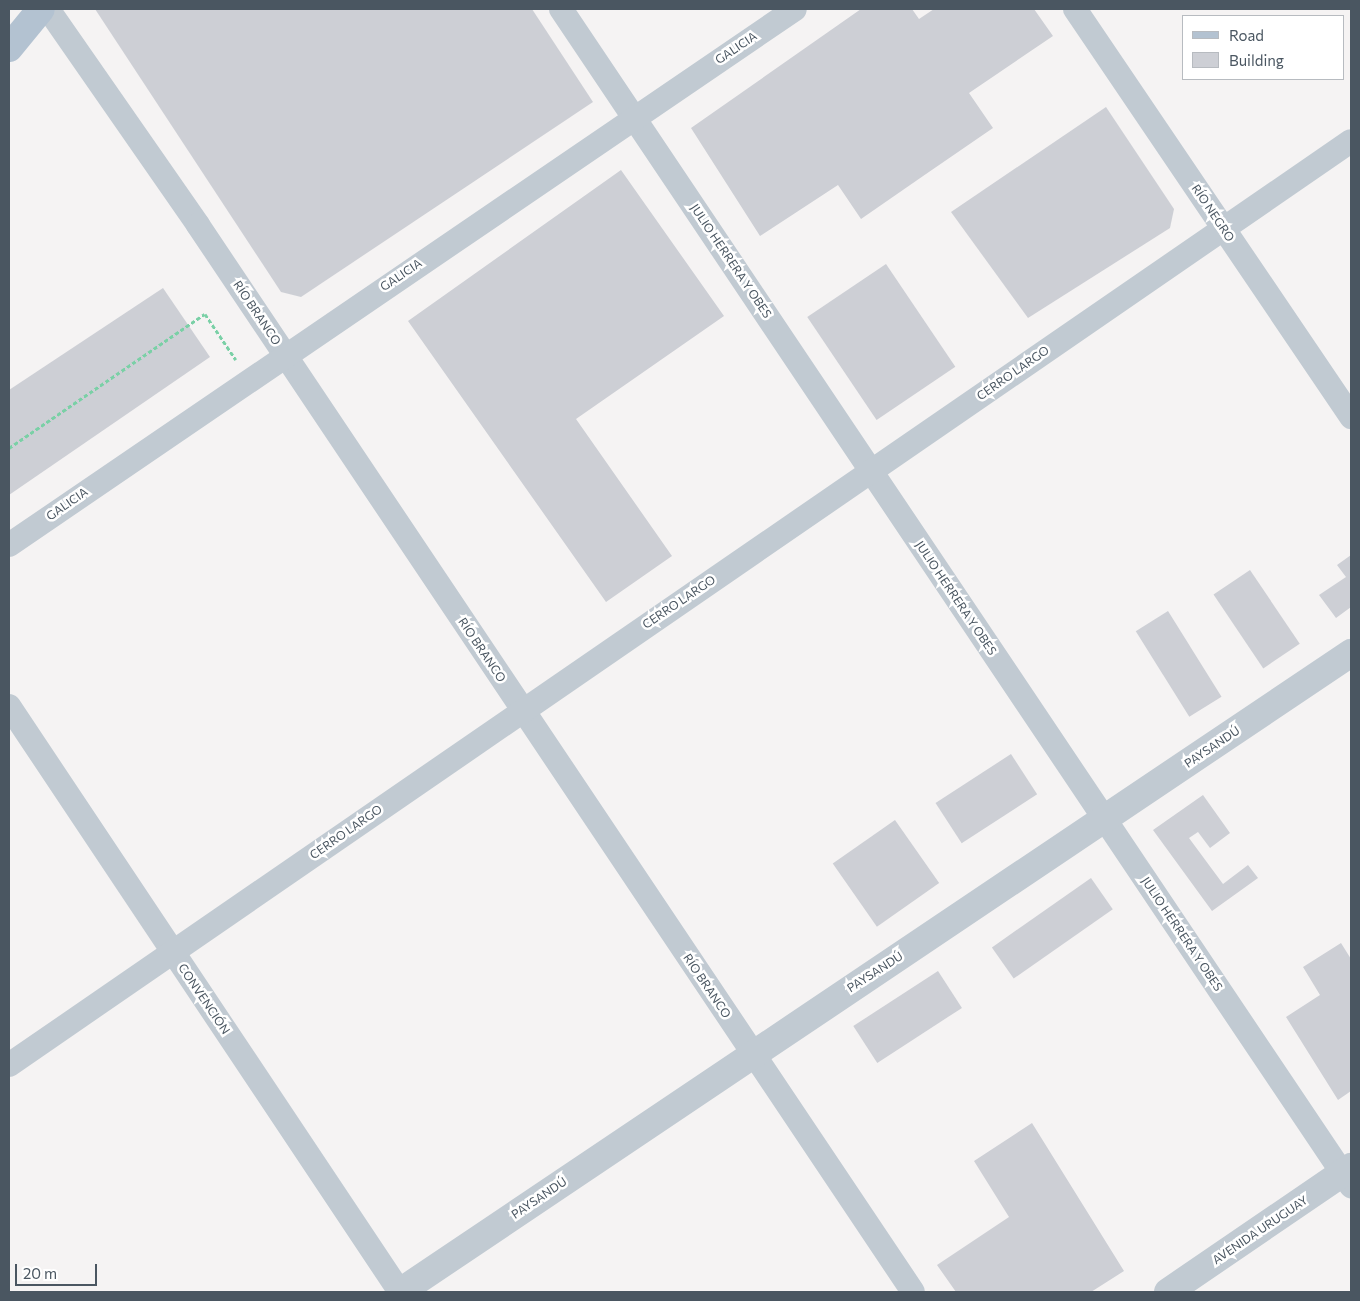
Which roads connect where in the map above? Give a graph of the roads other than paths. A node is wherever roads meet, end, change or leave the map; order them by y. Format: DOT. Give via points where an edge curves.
graph roads {
  1 [pos="41,9"];
  2 [pos="48,9"];
  3 [pos="561,9"];
  4 [pos="795,9"];
  5 [pos="1075,9"];
  6 [pos="9,48"];
  7 [pos="634,116"];
  8 [pos="1351,141"];
  9 [pos="1224,228"];
  10 [pos="284,354"];
  11 [pos="1351,417"];
  12 [pos="871,471"];
  13 [pos="9,545"];
  14 [pos="1351,653"];
  15 [pos="9,706"];
  16 [pos="522,709"];
  17 [pos="1105,820"];
  18 [pos="173,952"];
  19 [pos="752,1053"];
  20 [pos="9,1065"];
  21 [pos="1348,1175"];
  22 [pos="400,1292"];
  23 [pos="913,1292"];
  24 [pos="1168,1292"];
  1 -- 6 [label="main road"];
  2 -- 10 [label="street, RÍO BRANCO"];
  3 -- 7 [label="street, JULIO HERRERA Y OBES"];
  4 -- 7 [label="street, GALICIA"];
  5 -- 9 [label="street, RÍO NEGRO"];
  7 -- 10 [label="street, GALICIA"];
  7 -- 12 [label="street, JULIO HERRERA Y OBES"];
  8 -- 9 [label="street, CERRO LARGO"];
  9 -- 11 [label="street, RÍO NEGRO"];
  9 -- 12 [label="street, CERRO LARGO"];
  10 -- 13 [label="street, GALICIA"];
  10 -- 16 [label="street, RÍO BRANCO"];
  12 -- 16 [label="street, CERRO LARGO"];
  12 -- 17 [label="street, JULIO HERRERA Y OBES"];
  14 -- 17 [label="street, PAYSANDÚ"];
  15 -- 18 [label="street, CONVENCIÓN"];
  16 -- 18 [label="street, CERRO LARGO"];
  16 -- 19 [label="street, RÍO BRANCO"];
  17 -- 19 [label="street, PAYSANDÚ"];
  17 -- 21 [label="street, JULIO HERRERA Y OBES"];
  18 -- 20 [label="street, CERRO LARGO"];
  18 -- 22 [label="street, CONVENCIÓN"];
  19 -- 22 [label="street, PAYSANDÚ"];
  19 -- 23 [label="street, RÍO BRANCO"];
  21 -- 24 [label="street, AVENIDA URUGUAY"];
}
